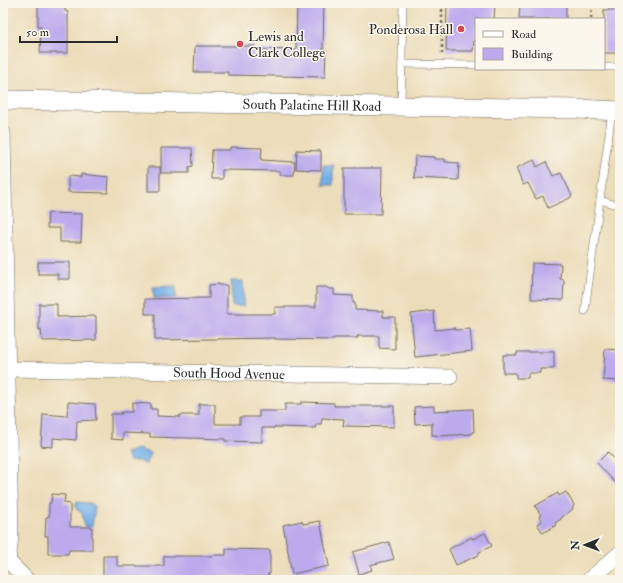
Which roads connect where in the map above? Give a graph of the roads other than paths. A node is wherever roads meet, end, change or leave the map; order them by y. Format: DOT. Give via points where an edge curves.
graph roads {
  1 [pos="403,3"];
  2 [pos="402,64"];
  3 [pos="475,65"];
  4 [pos="605,67"];
  5 [pos="620,67"];
  6 [pos="3,100"];
  7 [pos="401,106"];
  8 [pos="616,111"];
  9 [pos="3,133"];
  10 [pos="600,200"];
  11 [pos="620,204"];
  12 [pos="585,311"];
  13 [pos="8,369"];
  14 [pos="450,377"];
  15 [pos="620,553"];
  16 [pos="6,558"];
  17 [pos="27,580"];
  18 [pos="589,580"];
  1 -- 2 [label="lane"];
  2 -- 3 [label="lane"];
  2 -- 7 [label="lane"];
  4 -- 5 [label="lane"];
  6 -- 7 [label="street, South Palatine Hill Road"];
  7 -- 8 [label="street, South Palatine Hill Road"];
  8 -- 10 [label="lane"];
  9 -- 13 [label="street"];
  10 -- 11 [label="lane"];
  10 -- 12 [label="lane"];
  13 -- 14 [label="street, South Hood Avenue"];
  13 -- 16 [label="street" via="11,536"];
  15 -- 18 [label="street"];
  16 -- 17 [label="street"];
}
